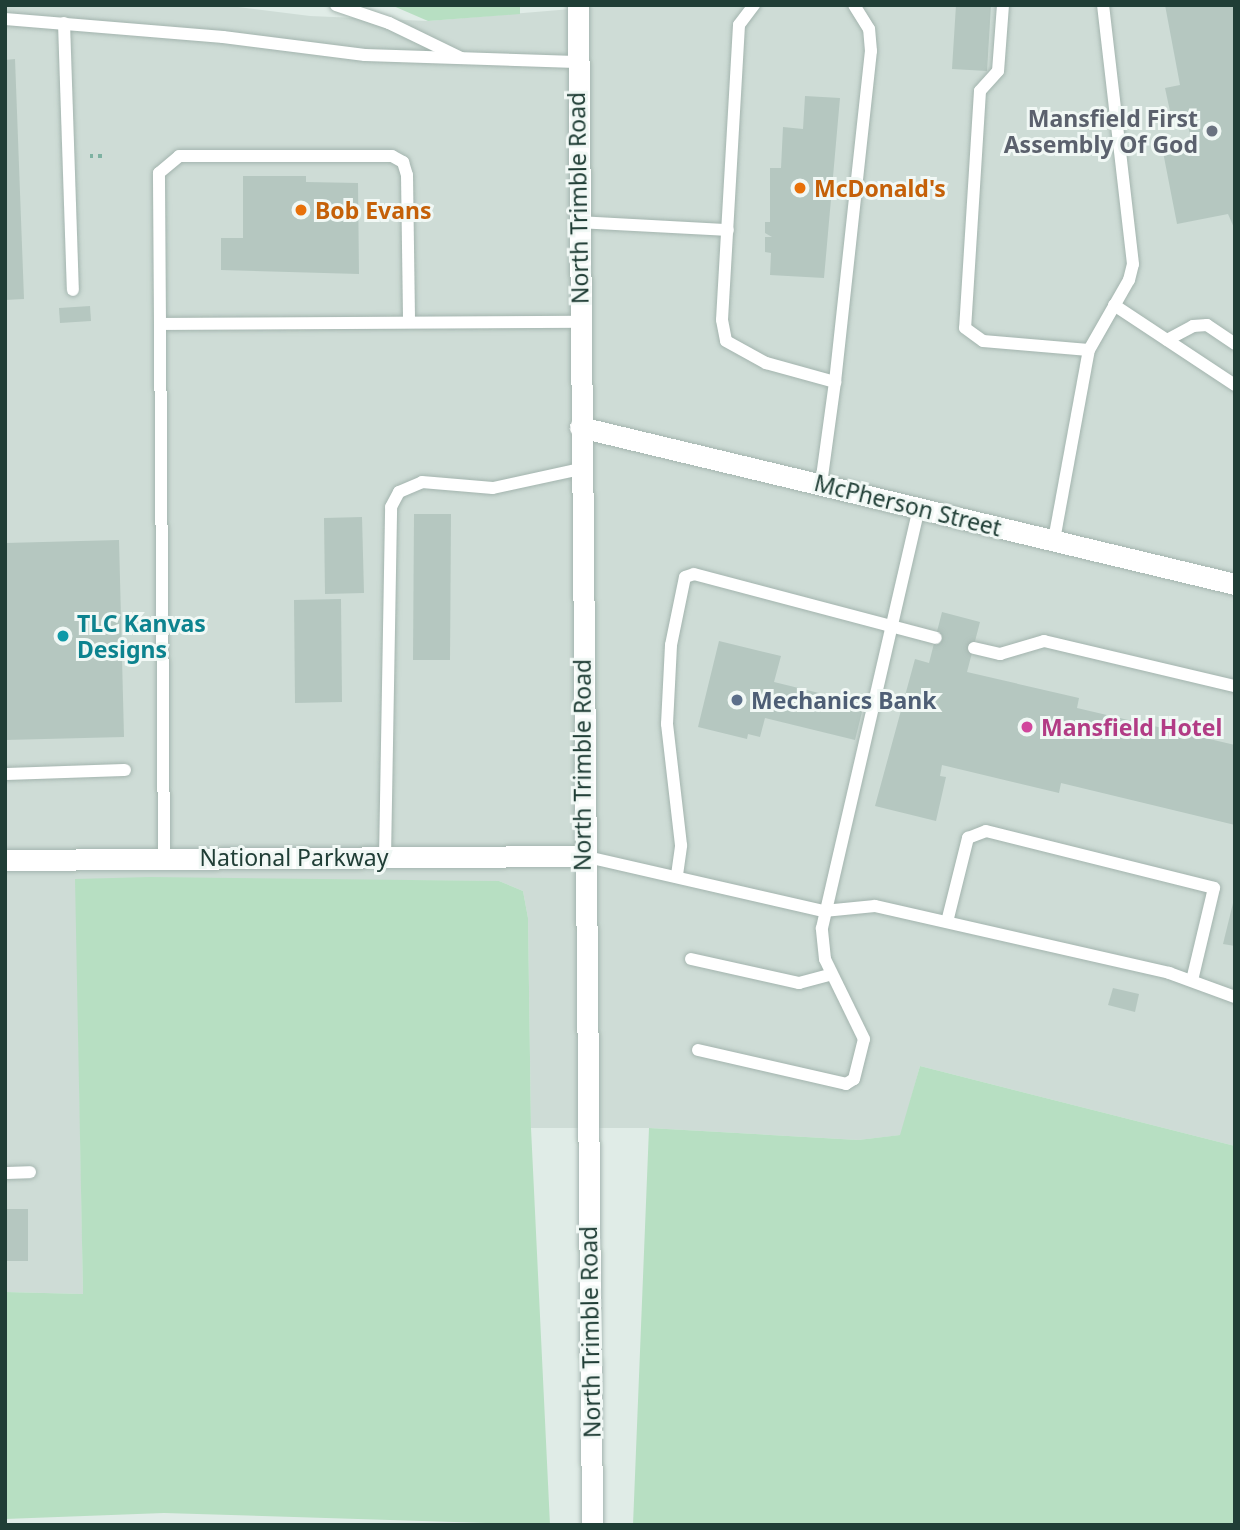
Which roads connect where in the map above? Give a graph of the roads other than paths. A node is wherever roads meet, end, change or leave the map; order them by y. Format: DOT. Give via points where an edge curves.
graph roads {
  1 [pos="336,5"];
  2 [pos="578,5"];
  3 [pos="754,5"];
  4 [pos="855,5"];
  5 [pos="1003,5"];
  6 [pos="1103,5"];
  7 [pos="5,19"];
  8 [pos="64,23"];
  9 [pos="468,62"];
  10 [pos="576,62"];
  11 [pos="579,222"];
  12 [pos="728,230"];
  13 [pos="73,290"];
  14 [pos="1114,305"];
  15 [pos="409,321"];
  16 [pos="579,322"];
  17 [pos="160,324"];
  18 [pos="1167,340"];
  19 [pos="1235,344"];
  20 [pos="1089,350"];
  21 [pos="835,382"];
  22 [pos="1235,385"];
  23 [pos="580,427"];
  24 [pos="581,469"];
  25 [pos="821,484"];
  26 [pos="919,508"];
  27 [pos="1054,540"];
  28 [pos="1235,584"];
  29 [pos="892,628"];
  30 [pos="936,638"];
  31 [pos="974,648"];
  32 [pos="1235,686"];
  33 [pos="125,770"];
  34 [pos="5,774"];
  35 [pos="164,856"];
  36 [pos="583,856"];
  37 [pos="385,858"];
  38 [pos="5,860"];
  39 [pos="677,875"];
  40 [pos="824,911"];
  41 [pos="947,922"];
  42 [pos="691,959"];
  43 [pos="832,974"];
  44 [pos="1192,980"];
  45 [pos="1235,997"];
  46 [pos="698,1050"];
  47 [pos="30,1172"];
  48 [pos="5,1173"];
  49 [pos="592,1525"];
  1 -- 9 [label="lane" via="389,23"];
  2 -- 10 [label="main road, North Trimble Road"];
  3 -- 12 [label="lane" via="739,25"];
  4 -- 21 [label="lane" via="869,29 871,51"];
  5 -- 20 [label="lane" via="998,71 980,92 965,328 983,341"];
  6 -- 14 [label="lane" via="1133,264"];
  7 -- 8 [label="lane"];
  8 -- 9 [label="lane"];
  8 -- 13 [label="lane"];
  9 -- 10 [label="lane"];
  10 -- 11 [label="main road, North Trimble Road"];
  11 -- 12 [label="lane"];
  11 -- 16 [label="main road, North Trimble Road"];
  12 -- 21 [label="lane" via="722,320 726,341 766,363"];
  14 -- 18 [label="lane"];
  14 -- 20 [label="lane"];
  15 -- 16 [label="lane"];
  15 -- 17 [label="lane"];
  15 -- 17 [label="lane" via="407,174 402,162 392,156 179,156 159,173"];
  16 -- 23 [label="main road, North Trimble Road"];
  17 -- 35 [label="lane"];
  18 -- 19 [label="lane" via="1193,326 1207,325"];
  18 -- 22 [label="lane"];
  20 -- 27 [label="lane"];
  21 -- 25 [label="lane"];
  23 -- 24 [label="main road, North Trimble Road"];
  23 -- 25 [label="main road, McPherson Street"];
  24 -- 36 [label="main road, North Trimble Road"];
  24 -- 37 [label="lane" via="493,488 422,482 399,492 391,507"];
  25 -- 26 [label="main road, McPherson Street"];
  26 -- 27 [label="main road, McPherson Street"];
  26 -- 29 [label="lane"];
  27 -- 28 [label="main road, McPherson Street"];
  29 -- 30 [label="lane"];
  29 -- 39 [label="lane" via="694,574 685,578 671,645 667,724 681,845"];
  29 -- 40 [label="lane"];
  31 -- 32 [label="lane" via="1000,654 1044,641"];
  33 -- 34 [label="lane"];
  35 -- 37 [label="main road, National Parkway"];
  35 -- 38 [label="main road, National Parkway"];
  36 -- 37 [label="main road, National Parkway"];
  36 -- 39 [label="lane"];
  36 -- 49 [label="main road, North Trimble Road"];
  39 -- 40 [label="lane"];
  40 -- 41 [label="lane" via="866,905"];
  40 -- 43 [label="lane" via="821,944"];
  41 -- 44 [label="lane"];
  41 -- 44 [label="lane" via="968,838 986,831 1214,888"];
  42 -- 43 [label="lane" via="799,983"];
  43 -- 46 [label="lane" via="856,1013 864,1039 854,1079 846,1084"];
  44 -- 45 [label="lane"];
  47 -- 48 [label="lane"];
}
